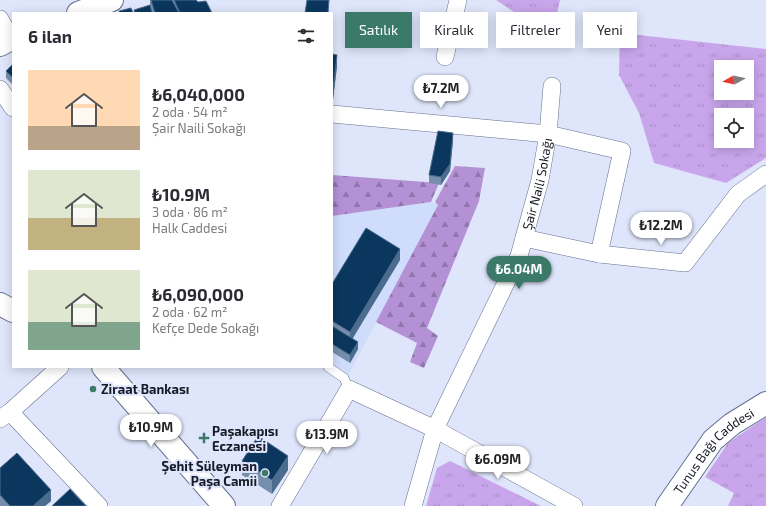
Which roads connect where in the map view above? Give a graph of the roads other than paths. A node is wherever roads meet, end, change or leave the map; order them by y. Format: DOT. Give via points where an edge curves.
graph roads {
  1 [pos="112,0"];
  2 [pos="458,0"];
  3 [pos="81,12"];
  4 [pos="0,19"];
  5 [pos="8,41"];
  6 [pos="445,58"];
  7 [pos="552,86"];
  8 [pos="0,89"];
  9 [pos="12,107"];
  10 [pos="333,114"];
  11 [pos="548,134"];
  12 [pos="766,174"];
  13 [pos="524,238"];
  14 [pos="599,254"];
  15 [pos="0,304"];
  16 [pos="12,310"];
  17 [pos="59,368"];
  18 [pos="104,368"];
  19 [pos="329,368"];
  20 [pos="349,389"];
  21 [pos="766,403"];
  22 [pos="5,416"];
  23 [pos="435,429"];
  24 [pos="99,506"];
  25 [pos="224,506"];
  26 [pos="280,506"];
  27 [pos="413,506"];
  28 [pos="574,506"];
  29 [pos="667,506"];
  1 -- 3 [label="main road"];
  2 -- 6 [label="street"];
  4 -- 5 [label="street"];
  7 -- 11 [label="street, Şair Naili Sokağı"];
  8 -- 9 [label="street"];
  10 -- 11 [label="street"];
  11 -- 13 [label="street, Şair Naili Sokağı" via="540,180"];
  11 -- 14 [label="street" via="622,151"];
  12 -- 14 [label="street" via="738,194 685,262"];
  13 -- 14 [label="street"];
  13 -- 23 [label="street, Şair Naili Sokağı" via="519,256"];
  15 -- 16 [label="main road"];
  17 -- 22 [label="street"];
  18 -- 25 [label="main road"];
  19 -- 20 [label="lane" via="344,378"];
  20 -- 23 [label="street"];
  20 -- 26 [label="street"];
  21 -- 29 [label="main road, Tunus Bağı Caddesi" via="732,424 714,440"];
  22 -- 24 [label="street"];
  23 -- 27 [label="street, Şair Naili Sokağı"];
  23 -- 28 [label="street"];
}
